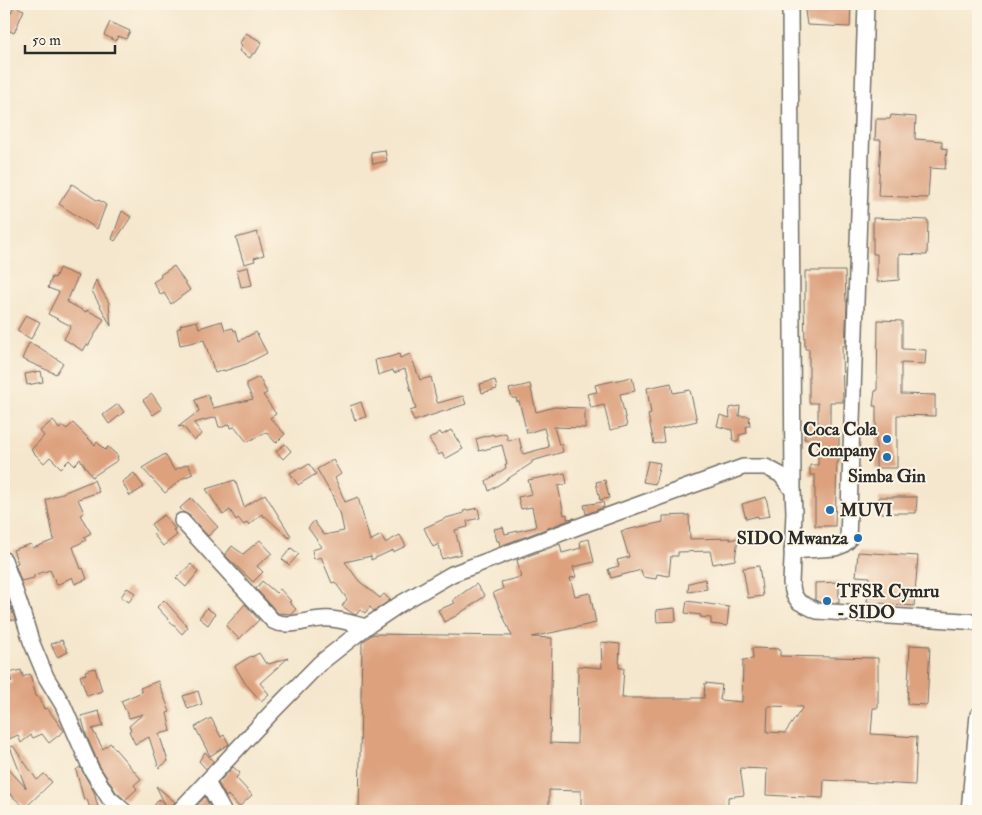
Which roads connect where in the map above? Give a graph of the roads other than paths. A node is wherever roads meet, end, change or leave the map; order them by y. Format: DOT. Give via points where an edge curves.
graph roads {
  1 [pos="790,4"];
  2 [pos="866,4"];
  3 [pos="793,491"];
  4 [pos="182,521"];
  5 [pos="792,551"];
  6 [pos="4,560"];
  7 [pos="978,622"];
  8 [pos="366,627"];
  9 [pos="978,715"];
  10 [pos="207,782"];
  11 [pos="124,811"];
  12 [pos="179,811"];
  13 [pos="223,811"];
  14 [pos="969,811"];
  1 -- 3 [label="street"];
  2 -- 5 [label="street" via="848,541 835,548"];
  3 -- 5 [label="street"];
  3 -- 8 [label="street" via="781,474 766,467 743,467 452,574"];
  4 -- 8 [label="street" via="273,621 286,625 330,618"];
  5 -- 7 [label="street" via="794,595 799,602 817,611"];
  6 -- 11 [label="street" via="46,677 63,705 91,769 110,798"];
  8 -- 10 [label="street" via="319,664"];
  9 -- 14 [label="street"];
  10 -- 12 [label="street"];
  10 -- 13 [label="street"];
}
